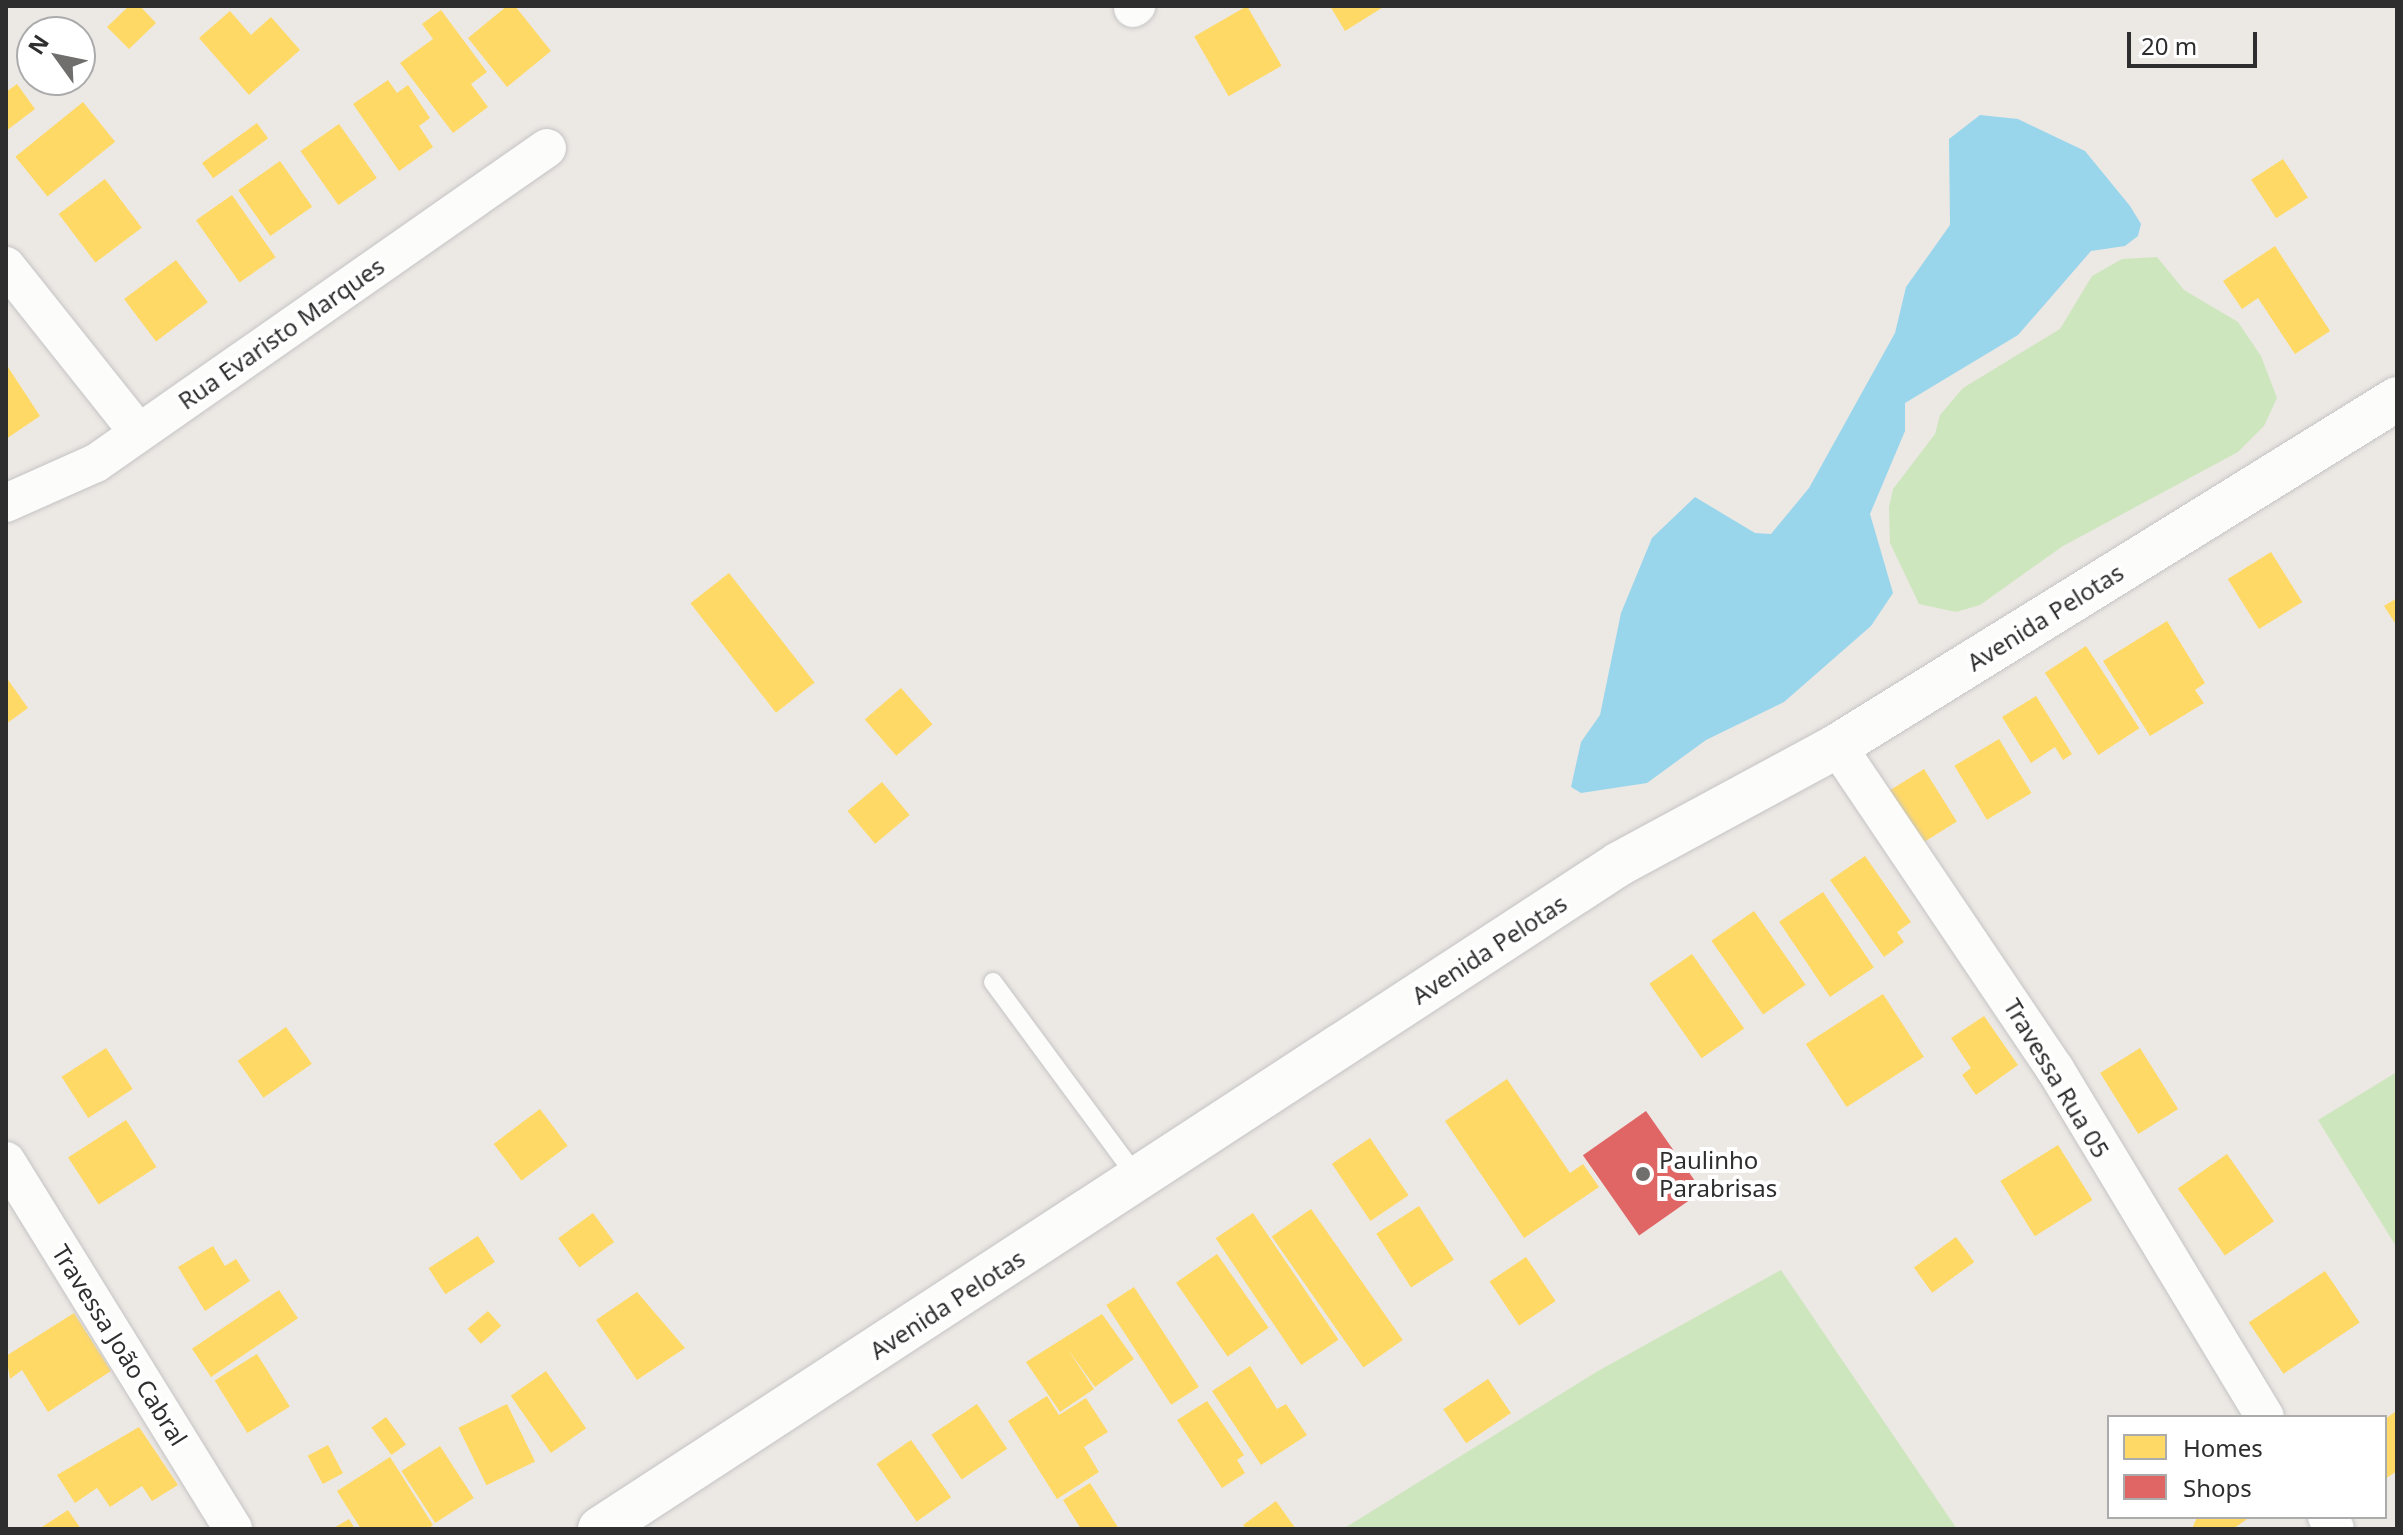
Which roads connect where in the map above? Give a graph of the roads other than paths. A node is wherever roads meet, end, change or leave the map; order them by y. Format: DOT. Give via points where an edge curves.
graph roads {
  1 [pos="547,148"];
  2 [pos="6,266"];
  3 [pos="2397,399"];
  4 [pos="138,432"];
  5 [pos="6,503"];
  6 [pos="1837,746"];
  7 [pos="993,982"];
  8 [pos="6,1161"];
  9 [pos="1138,1179"];
  10 [pos="2264,1415"];
  11 [pos="233,1529"];
  12 [pos="600,1529"];
  1 -- 4 [label="street, Rua Evaristo Marques"];
  2 -- 4 [label="street"];
  3 -- 6 [label="street, Avenida Pelotas"];
  4 -- 5 [label="street, Rua Evaristo Marques" via="96,463"];
  6 -- 9 [label="street, Avenida Pelotas" via="1619,864"];
  6 -- 10 [label="street, Travessa Rua 05" via="2055,1069"];
  7 -- 9 [label="lane"];
  8 -- 11 [label="street, Travessa João Cabral"];
  9 -- 12 [label="street, Avenida Pelotas"];
}
